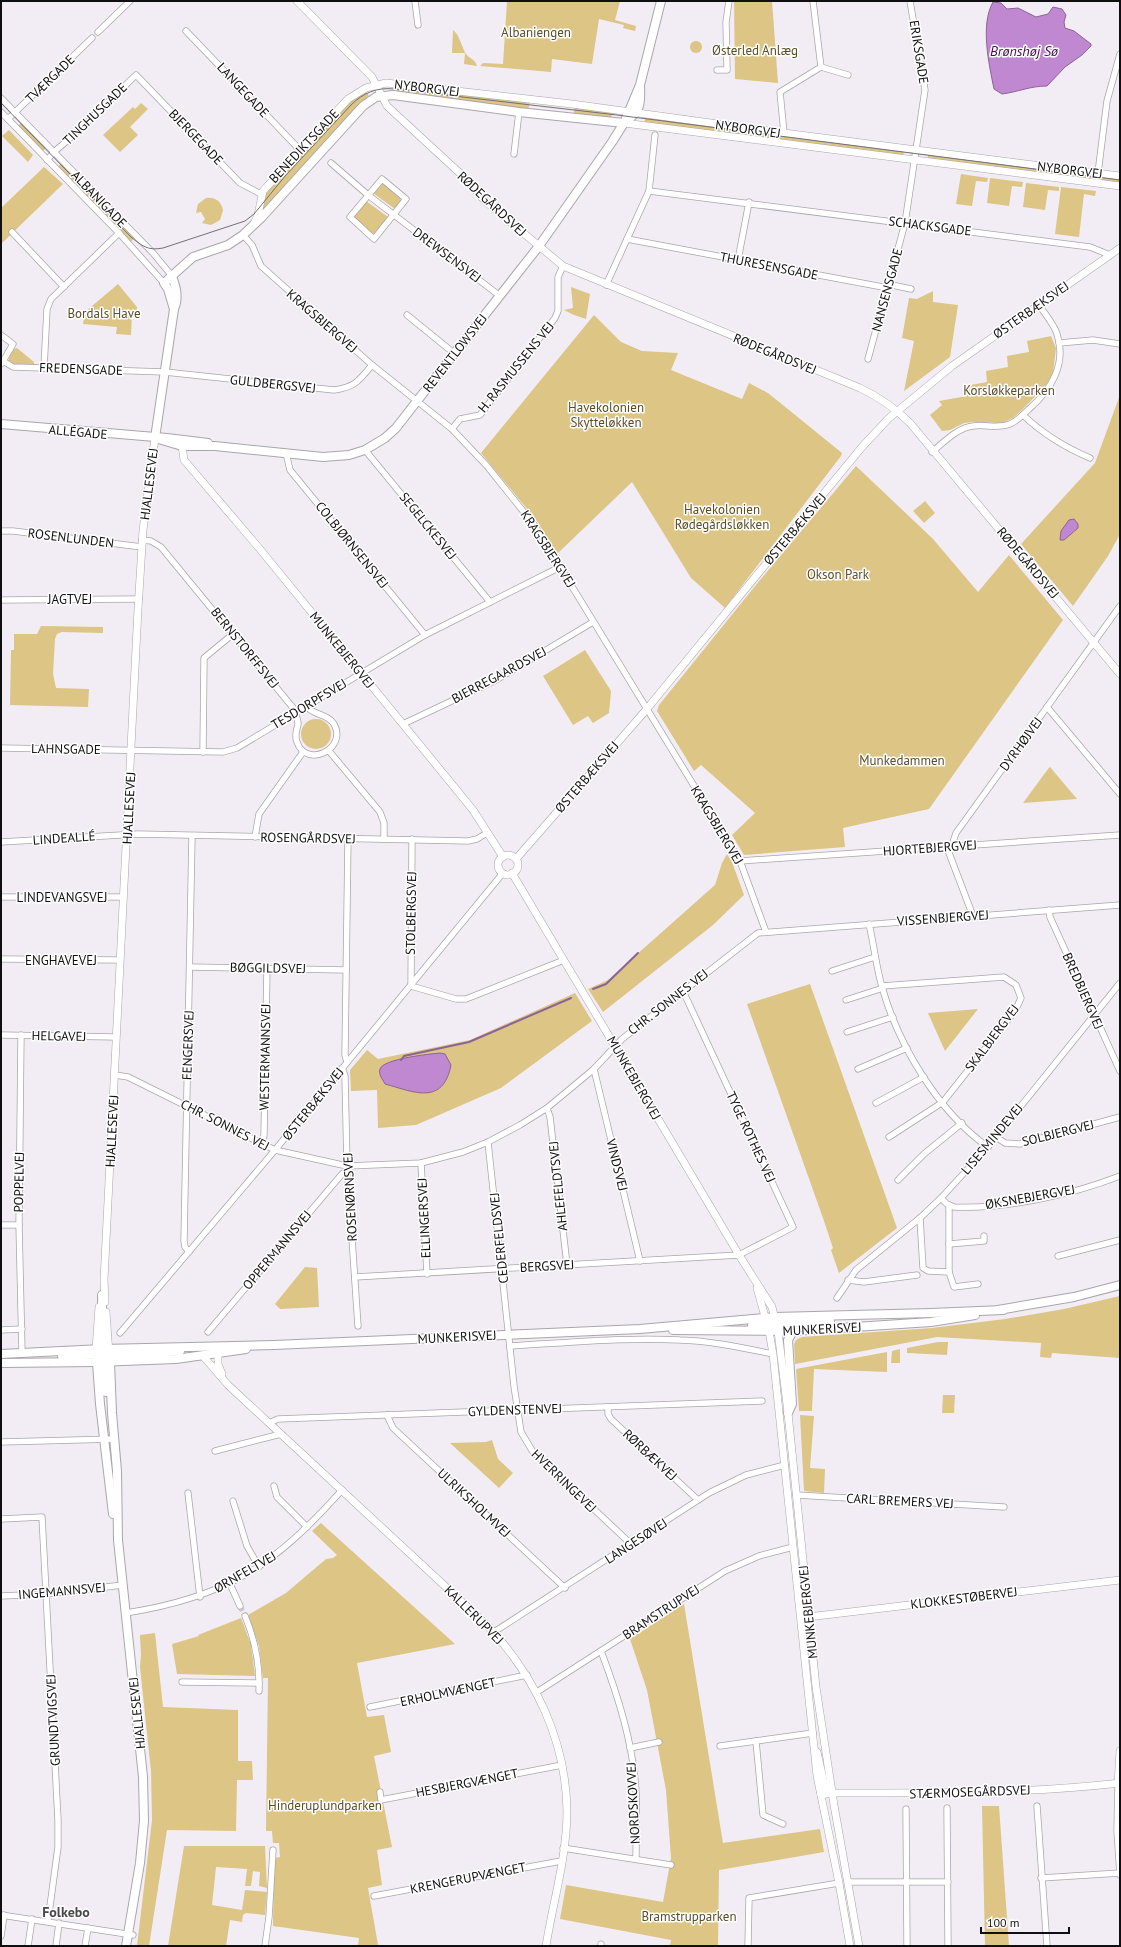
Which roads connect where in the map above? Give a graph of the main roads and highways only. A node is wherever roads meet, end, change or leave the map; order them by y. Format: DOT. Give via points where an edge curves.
graph roads {
  1 [pos="662,1"];
  2 [pos="381,95"];
  3 [pos="624,123"];
  4 [pos="172,276"];
  5 [pos="164,283"];
  6 [pos="174,309"];
  7 [pos="170,337"];
  8 [pos="1,424"];
  9 [pos="155,438"];
  10 [pos="215,446"];
  11 [pos="1120,1285"];
  12 [pos="102,1295"];
  13 [pos="1003,1310"];
  14 [pos="768,1324"];
  15 [pos="777,1324"];
  16 [pos="640,1328"];
  17 [pos="793,1331"];
  18 [pos="274,1345"];
  19 [pos="1,1354"];
  20 [pos="102,1355"];
  21 [pos="1,1363"];
  22 [pos="788,1413"];
  23 [pos="118,1540"];
  24 [pos="130,1934"];
  25 [pos="126,1946"];
  26 [pos="131,1946"];
  1 -- 3 [label="main road, REVENTLOWSVEJ" via="633,113"];
  2 -- 3 [label="main road, NYBORGVEJ"];
  2 -- 4 [label="main road, BENEDIKTSGADE" via="363,106 243,235 228,245 193,257"];
  3 -- 10 [label="main road, REVENTLOWSVEJ" via="538,246 455,354 396,428 385,438 366,450 336,457"];
  4 -- 5 [label="main road, BENEDIKTSGADE"];
  4 -- 6 [label="main road, ALBANIGADE" via="177,295"];
  5 -- 6 [label="main road, ALBANIGADE"];
  6 -- 7 [label="main road, ALBANIGADE"];
  7 -- 9 [label="main road, HJALLESEVEJ"];
  8 -- 9 [label="main road, ALLÉGADE"];
  9 -- 10 [label="main road, REVENTLOWSVEJ" via="204,442"];
  9 -- 10 [label="main road, REVENTLOWSVEJ" via="182,446"];
  11 -- 13 [label="main road, MUNKERISVEJ"];
  12 -- 20 [label="main road"];
  13 -- 15 [label="main road, MUNKERISVEJ" via="868,1314 853,1320"];
  13 -- 17 [label="main road, MUNKERISVEJ" via="931,1322"];
  14 -- 15 [label="main road"];
  14 -- 15 [label="main road, MUNKERISVEJ"];
  14 -- 16 [label="main road, MUNKERISVEJ"];
  14 -- 16 [label="main road, MUNKERISVEJ" via="717,1330"];
  15 -- 17 [label="main road, MUNKERISVEJ"];
  16 -- 18 [label="main road, MUNKERISVEJ"];
  17 -- 22 [label="main road" via="788,1340 792,1404"];
  18 -- 20 [label="main road, MUNKERISVEJ" via="200,1346"];
  18 -- 20 [label="main road, MUNKERISVEJ" via="203,1356"];
  19 -- 20 [label="main road" via="22,1352"];
  20 -- 21 [label="main road" via="24,1357 17,1363"];
  20 -- 23 [label="main road, HJALLESEVEJ" via="114,1435"];
  20 -- 23 [label="main road, HJALLESEVEJ" via="104,1439 110,1500"];
  23 -- 24 [label="main road, HJALLESEVEJ" via="143,1777 144,1821"];
  24 -- 25 [label="main road, HJALLESEVEJ"];
  24 -- 26 [label="main road, HJALLESEVEJ"];
}
